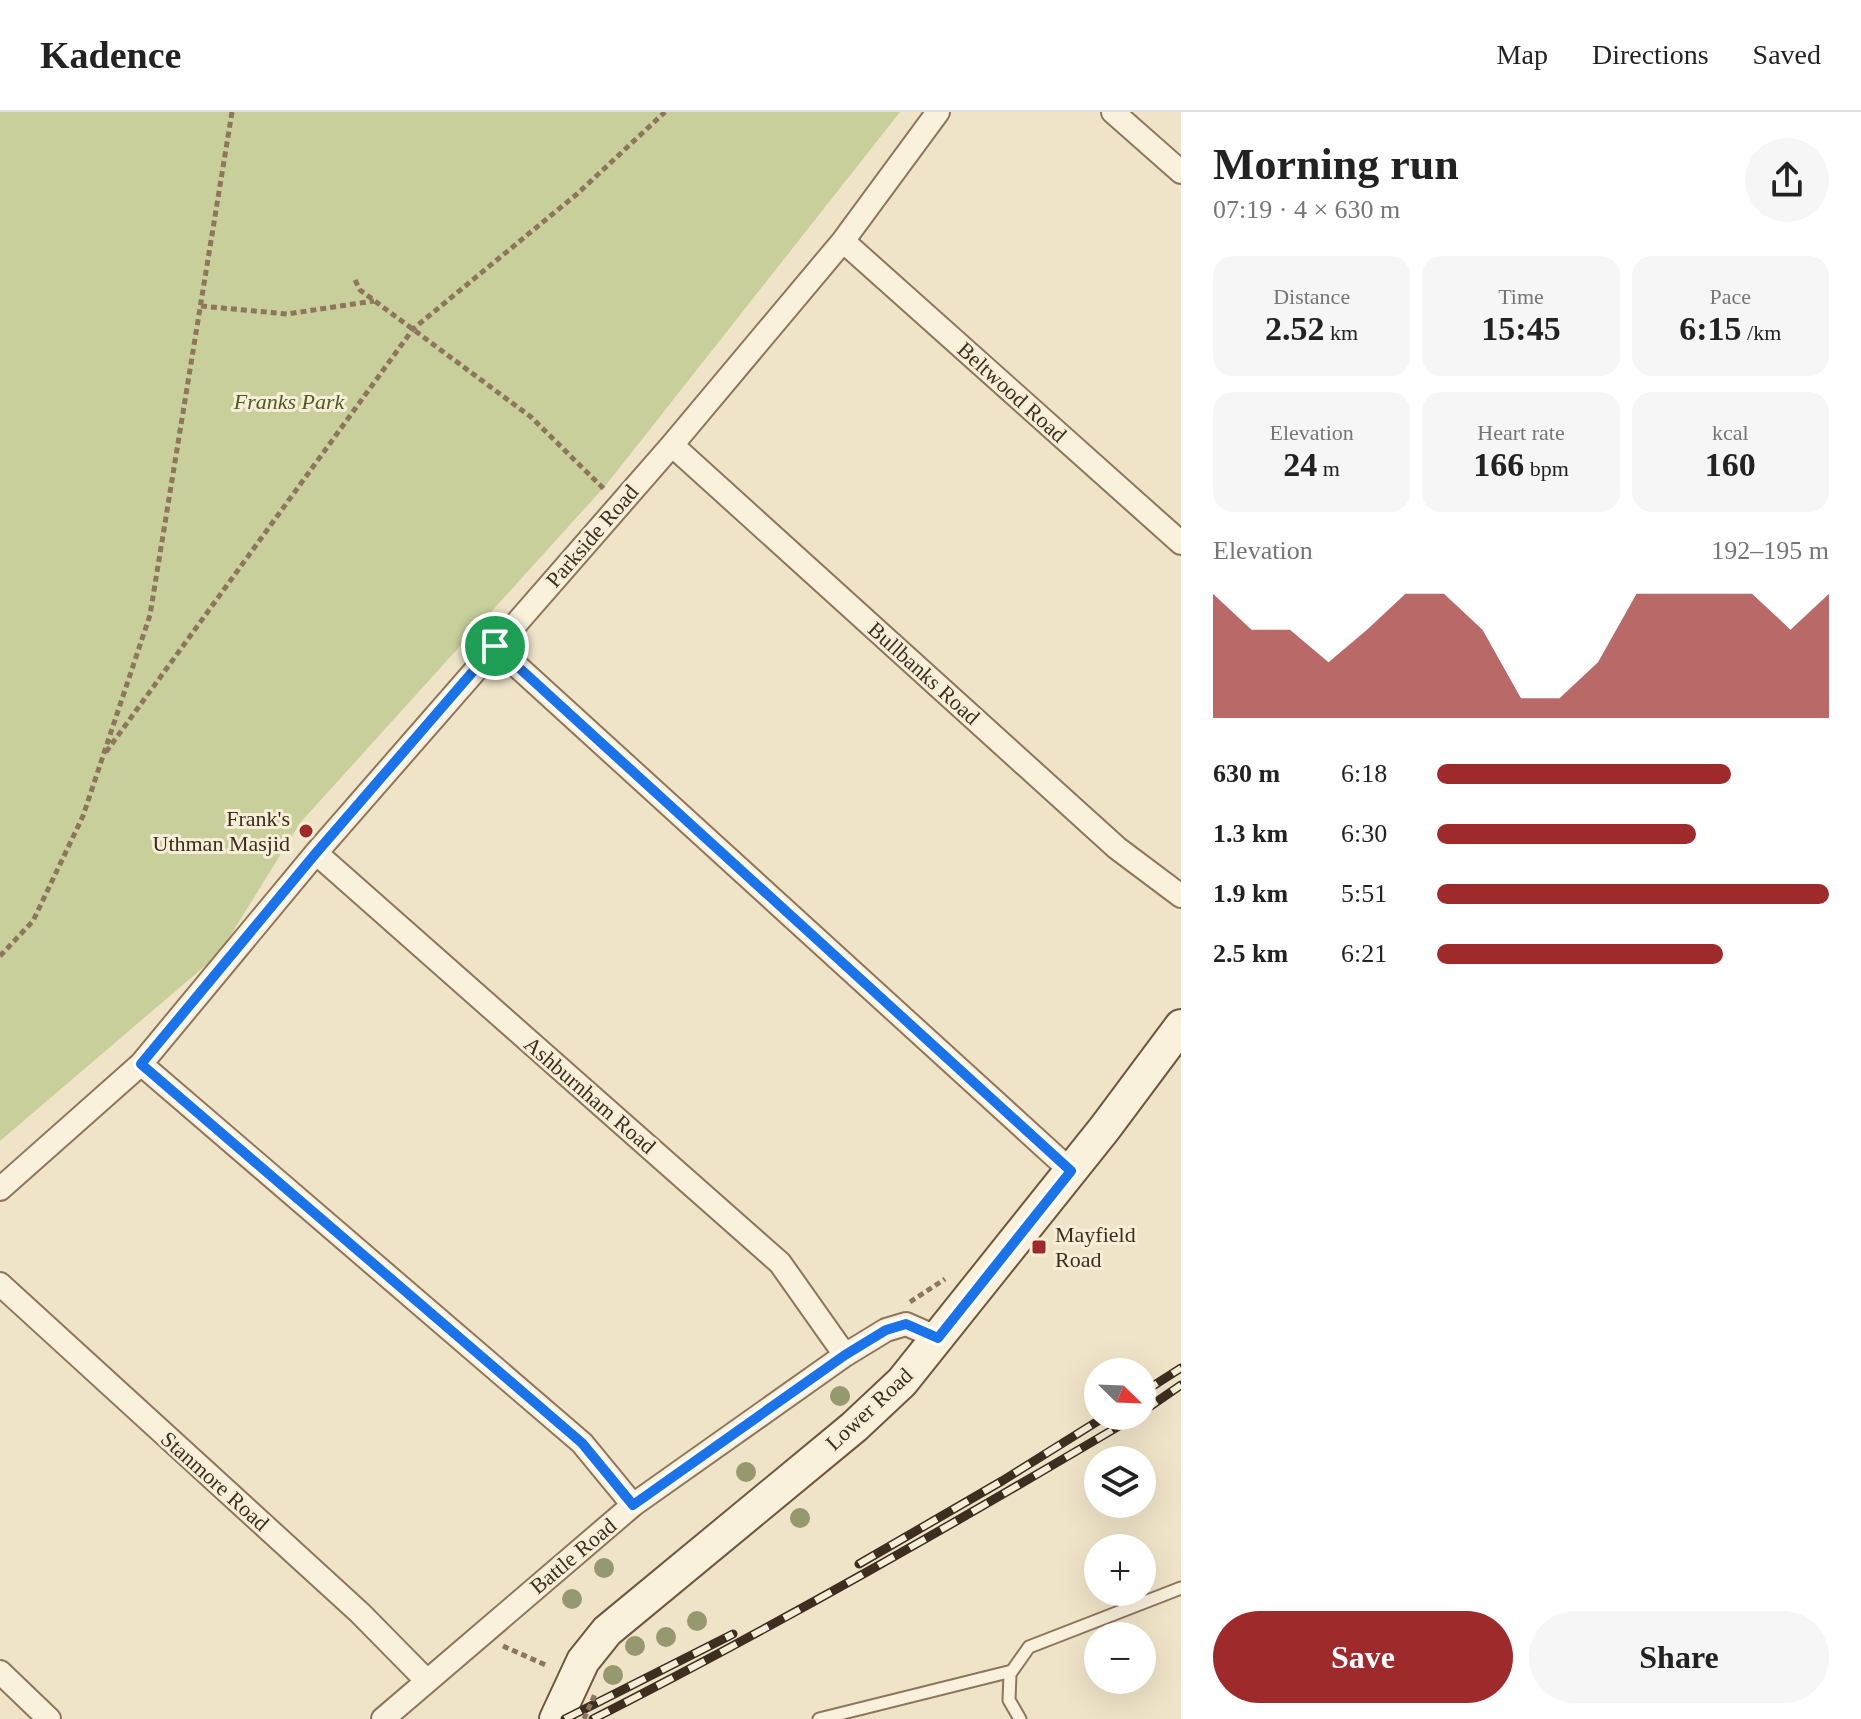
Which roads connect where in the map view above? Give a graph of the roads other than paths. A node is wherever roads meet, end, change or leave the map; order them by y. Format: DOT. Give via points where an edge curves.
graph roads {
  1 [pos="938,112"];
  2 [pos="1113,112"];
  3 [pos="1179,164"];
  4 [pos="843,241"];
  5 [pos="672,445"];
  6 [pos="1181,543"];
  7 [pos="495,646"];
  8 [pos="316,853"];
  9 [pos="1181,896"];
  10 [pos="1181,1026"];
  11 [pos="141,1064"];
  12 [pos="1071,1171"];
  13 [pos="0,1189"];
  14 [pos="0,1284"];
  15 [pos="938,1338"];
  16 [pos="845,1355"];
  17 [pos="633,1505"];
  18 [pos="1181,1588"];
  19 [pos="1012,1671"];
  20 [pos="0,1672"];
  21 [pos="427,1681"];
  22 [pos="568,1713"];
  23 [pos="49,1719"];
  24 [pos="383,1719"];
  25 [pos="819,1719"];
  26 [pos="1020,1719"];
  1 -- 4 [label="street, Parkside Road"];
  2 -- 3 [label="street"];
  4 -- 5 [label="street, Parkside Road"];
  4 -- 6 [label="street, Beltwood Road"];
  5 -- 7 [label="street, Parkside Road"];
  5 -- 9 [label="street, Bullbanks Road" via="1117,848"];
  7 -- 8 [label="street, Parkside Road"];
  7 -- 12 [label="street"];
  8 -- 11 [label="street, Parkside Road"];
  8 -- 16 [label="street, Ashburnham Road" via="780,1263"];
  10 -- 12 [label="main road, Lower Road"];
  11 -- 13 [label="street, Parkside Road"];
  11 -- 17 [label="street" via="582,1443"];
  12 -- 15 [label="main road, Lower Road"];
  14 -- 21 [label="street, Stanmore Road" via="360,1613"];
  15 -- 16 [label="street, Battle Road" via="906,1324"];
  15 -- 22 [label="main road, Lower Road" via="902,1382 854,1427 607,1631 583,1661"];
  16 -- 17 [label="street, Battle Road"];
  17 -- 21 [label="street, Battle Road"];
  18 -- 19 [label="lane" via="1029,1647"];
  19 -- 25 [label="lane"];
  19 -- 26 [label="lane" via="1009,1700"];
  20 -- 23 [label="street"];
  21 -- 24 [label="street, Battle Road"];
}
